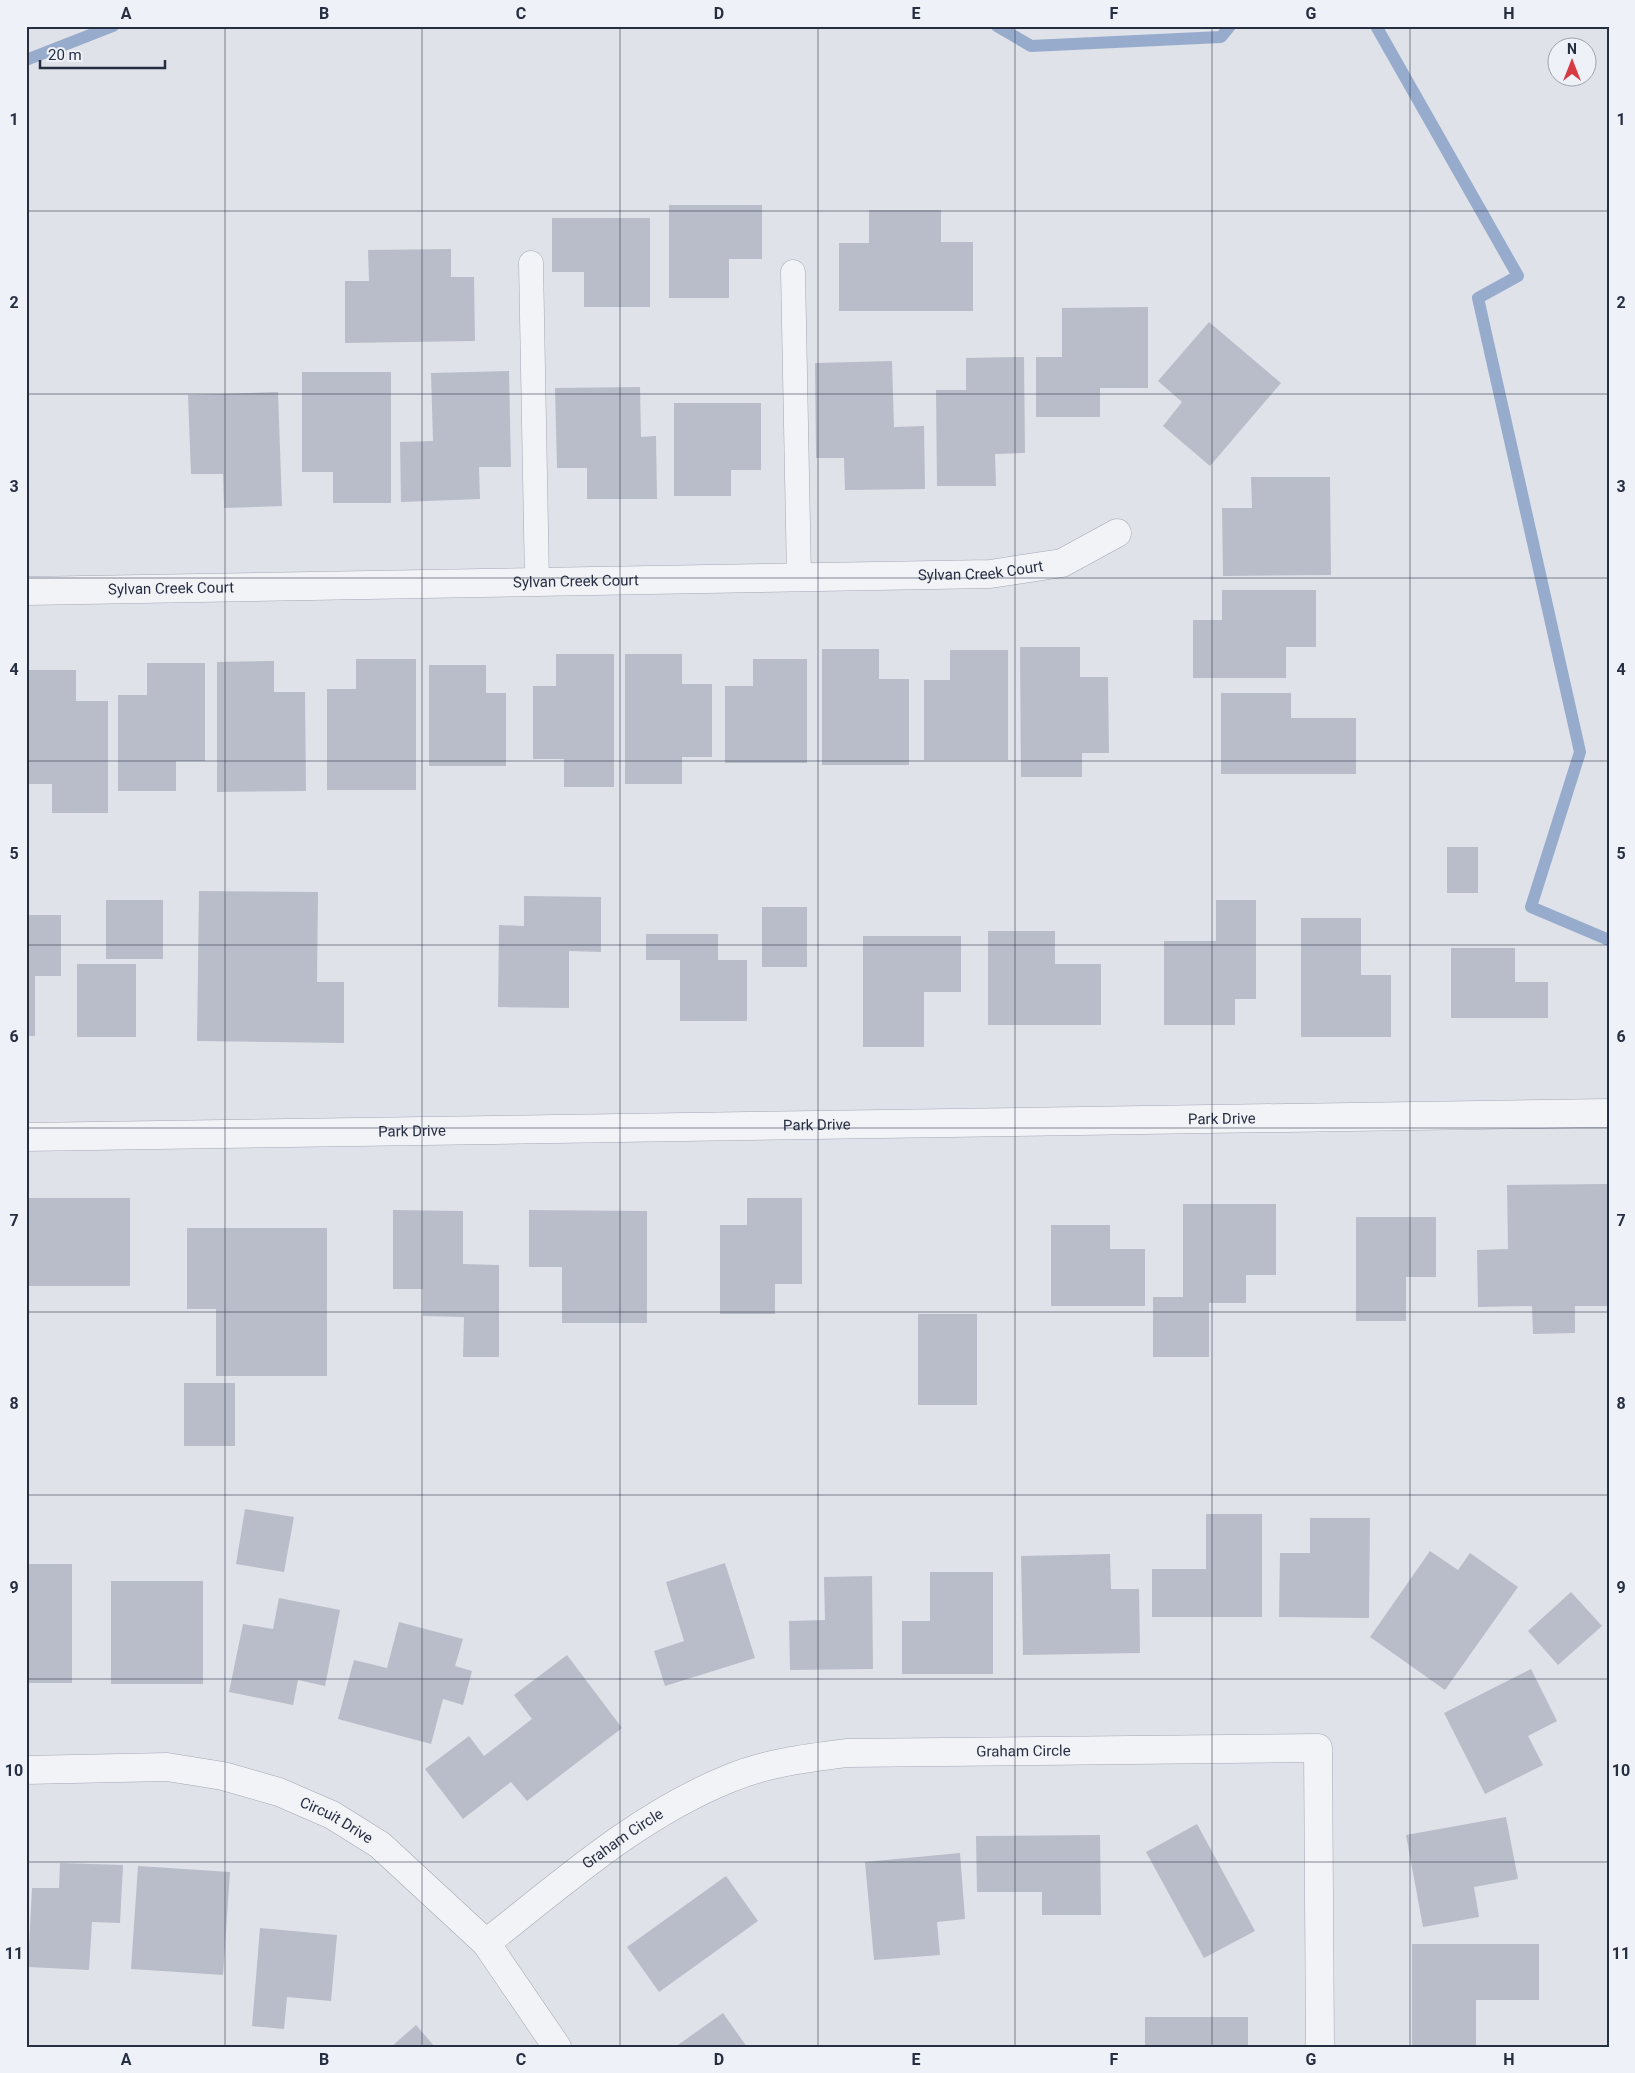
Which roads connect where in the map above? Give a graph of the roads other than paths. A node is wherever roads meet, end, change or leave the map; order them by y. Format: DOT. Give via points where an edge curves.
graph roads {
  1 [pos="531,262"];
  2 [pos="793,272"];
  3 [pos="1117,534"];
  4 [pos="799,577"];
  5 [pos="538,582"];
  6 [pos="26,591"];
  7 [pos="1609,1113"];
  8 [pos="26,1137"];
  9 [pos="26,1770"];
  10 [pos="486,1943"];
  11 [pos="557,2047"];
  12 [pos="1320,2047"];
  1 -- 5 [label="lane"];
  2 -- 4 [label="lane"];
  3 -- 4 [label="street, Sylvan Creek Court" via="1062,563 990,574"];
  4 -- 5 [label="street, Sylvan Creek Court"];
  5 -- 6 [label="street, Sylvan Creek Court"];
  7 -- 8 [label="street, Park Drive"];
  9 -- 10 [label="street, Circuit Drive" via="167,1767 223,1776 279,1792 332,1815 380,1845"];
  10 -- 11 [label="street, Circuit Drive"];
  10 -- 12 [label="street, Graham Circle" via="620,1839 675,1804 730,1778 787,1761 847,1753 1318,1748"];
}
